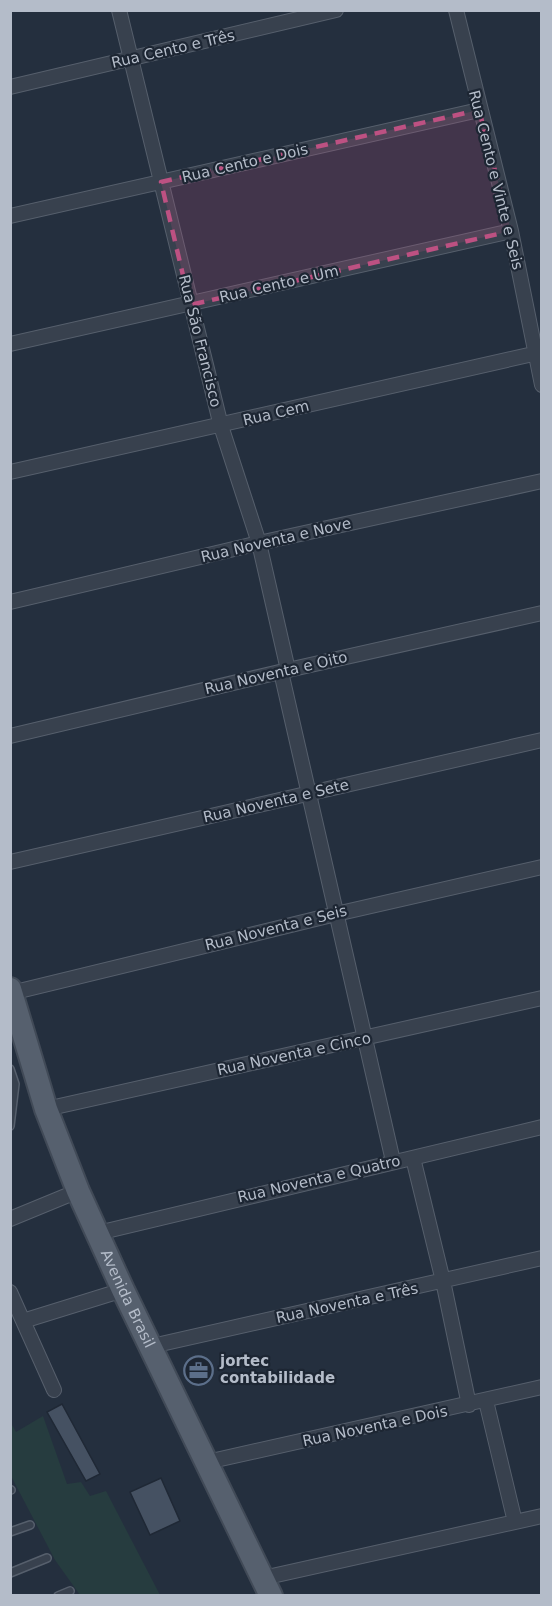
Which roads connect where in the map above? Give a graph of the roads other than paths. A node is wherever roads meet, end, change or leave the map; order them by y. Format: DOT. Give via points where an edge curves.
graph roads {
  1 [pos="119,10"];
  2 [pos="336,10"];
  3 [pos="456,10"];
  4 [pos="130,59"];
  5 [pos="10,87"];
  6 [pos="479,110"];
  7 [pos="161,182"];
  8 [pos="10,216"];
  9 [pos="512,231"];
  10 [pos="190,305"];
  11 [pos="10,344"];
  12 [pos="538,353"];
  13 [pos="542,385"];
  14 [pos="221,426"];
  15 [pos="10,472"];
  16 [pos="542,482"];
  17 [pos="259,543"];
  18 [pos="10,602"];
  19 [pos="542,613"];
  20 [pos="284,671"];
  21 [pos="10,736"];
  22 [pos="542,740"];
  23 [pos="309,793"];
  24 [pos="10,862"];
  25 [pos="542,867"];
  26 [pos="336,914"];
  27 [pos="11,991"];
  28 [pos="542,998"];
  29 [pos="367,1038"];
  30 [pos="10,1069"];
  31 [pos="46,1109"];
  32 [pos="10,1126"];
  33 [pos="542,1127"];
  34 [pos="412,1158"];
  35 [pos="393,1161"];
  36 [pos="78,1191"];
  37 [pos="10,1219"];
  38 [pos="98,1233"];
  39 [pos="542,1258"];
  40 [pos="444,1281"];
  41 [pos="123,1290"];
  42 [pos="10,1292"];
  43 [pos="23,1321"];
  44 [pos="152,1346"];
  45 [pos="542,1387"];
  46 [pos="54,1390"];
  47 [pos="486,1401"];
  48 [pos="469,1405"];
  49 [pos="207,1462"];
  50 [pos="542,1516"];
  51 [pos="515,1522"];
  52 [pos="30,1525"];
  53 [pos="10,1532"];
  54 [pos="47,1558"];
  55 [pos="10,1573"];
  56 [pos="267,1587"];
  57 [pos="70,1591"];
  58 [pos="58,1596"];
  1 -- 4 [label="street, Rua São Francisco"];
  2 -- 4 [label="street, Rua Cento e Três"];
  3 -- 6 [label="street, Rua Cento e Vinte e Seis"];
  4 -- 5 [label="street, Rua Cento e Três"];
  4 -- 7 [label="street, Rua São Francisco"];
  6 -- 7 [label="street, Rua Cento e Dois"];
  6 -- 9 [label="street, Rua Cento e Vinte e Seis"];
  7 -- 8 [label="street, Rua Cento e Dois"];
  7 -- 10 [label="street, Rua São Francisco"];
  9 -- 10 [label="street, Rua Cento e Um"];
  9 -- 12 [label="street, Rua Cento e Vinte e Seis"];
  10 -- 11 [label="street, Rua Cento e Um"];
  10 -- 14 [label="street, Rua São Francisco"];
  12 -- 13 [label="street, Rua Cento e Vinte e Seis"];
  12 -- 14 [label="street, Rua Cem"];
  14 -- 15 [label="street, Rua Cem"];
  14 -- 17 [label="street, Rua São Francisco"];
  16 -- 17 [label="street, Rua Noventa e Nove"];
  17 -- 18 [label="street, Rua Noventa e Nove"];
  17 -- 20 [label="street, Rua São Francisco"];
  19 -- 20 [label="street, Rua Noventa e Oito"];
  20 -- 21 [label="street, Rua Noventa e Oito"];
  20 -- 23 [label="street, Rua São Francisco"];
  22 -- 23 [label="street, Rua Noventa e Sete"];
  23 -- 24 [label="street, Rua Noventa e Sete"];
  23 -- 26 [label="street, Rua São Francisco"];
  25 -- 26 [label="street, Rua Noventa e Seis"];
  26 -- 27 [label="street, Rua Noventa e Seis"];
  26 -- 29 [label="street, Rua São Francisco"];
  27 -- 31 [label="main road, Avenida Brasil"];
  28 -- 29 [label="street, Rua Noventa e Cinco"];
  29 -- 31 [label="street, Rua Noventa e Cinco"];
  29 -- 35 [label="street, Rua São Francisco"];
  30 -- 32 [label="lane" via="15,1084"];
  31 -- 36 [label="main road, Avenida Brasil"];
  33 -- 34 [label="street, Rua Noventa e Quatro"];
  34 -- 35 [label="street, Rua Noventa e Quatro"];
  34 -- 40 [label="street"];
  35 -- 38 [label="street, Rua Noventa e Quatro"];
  36 -- 37 [label="street"];
  36 -- 38 [label="main road, Avenida Brasil"];
  38 -- 41 [label="main road, Avenida Brasil"];
  39 -- 40 [label="street, Rua Noventa e Três"];
  40 -- 44 [label="street, Rua Noventa e Três"];
  40 -- 48 [label="street"];
  41 -- 43 [label="street"];
  41 -- 44 [label="main road, Avenida Brasil"];
  42 -- 43 [label="street"];
  43 -- 46 [label="street"];
  44 -- 49 [label="main road, Avenida Brasil"];
  45 -- 47 [label="street, Rua Noventa e Dois"];
  47 -- 48 [label="street, Rua Noventa e Dois"];
  47 -- 51 [label="street"];
  48 -- 49 [label="street, Rua Noventa e Dois"];
  49 -- 56 [label="main road, Avenida Brasil"];
  50 -- 51 [label="street"];
  51 -- 56 [label="street"];
  52 -- 53 [label="lane"];
  54 -- 55 [label="lane"];
  57 -- 58 [label="lane"];
}
